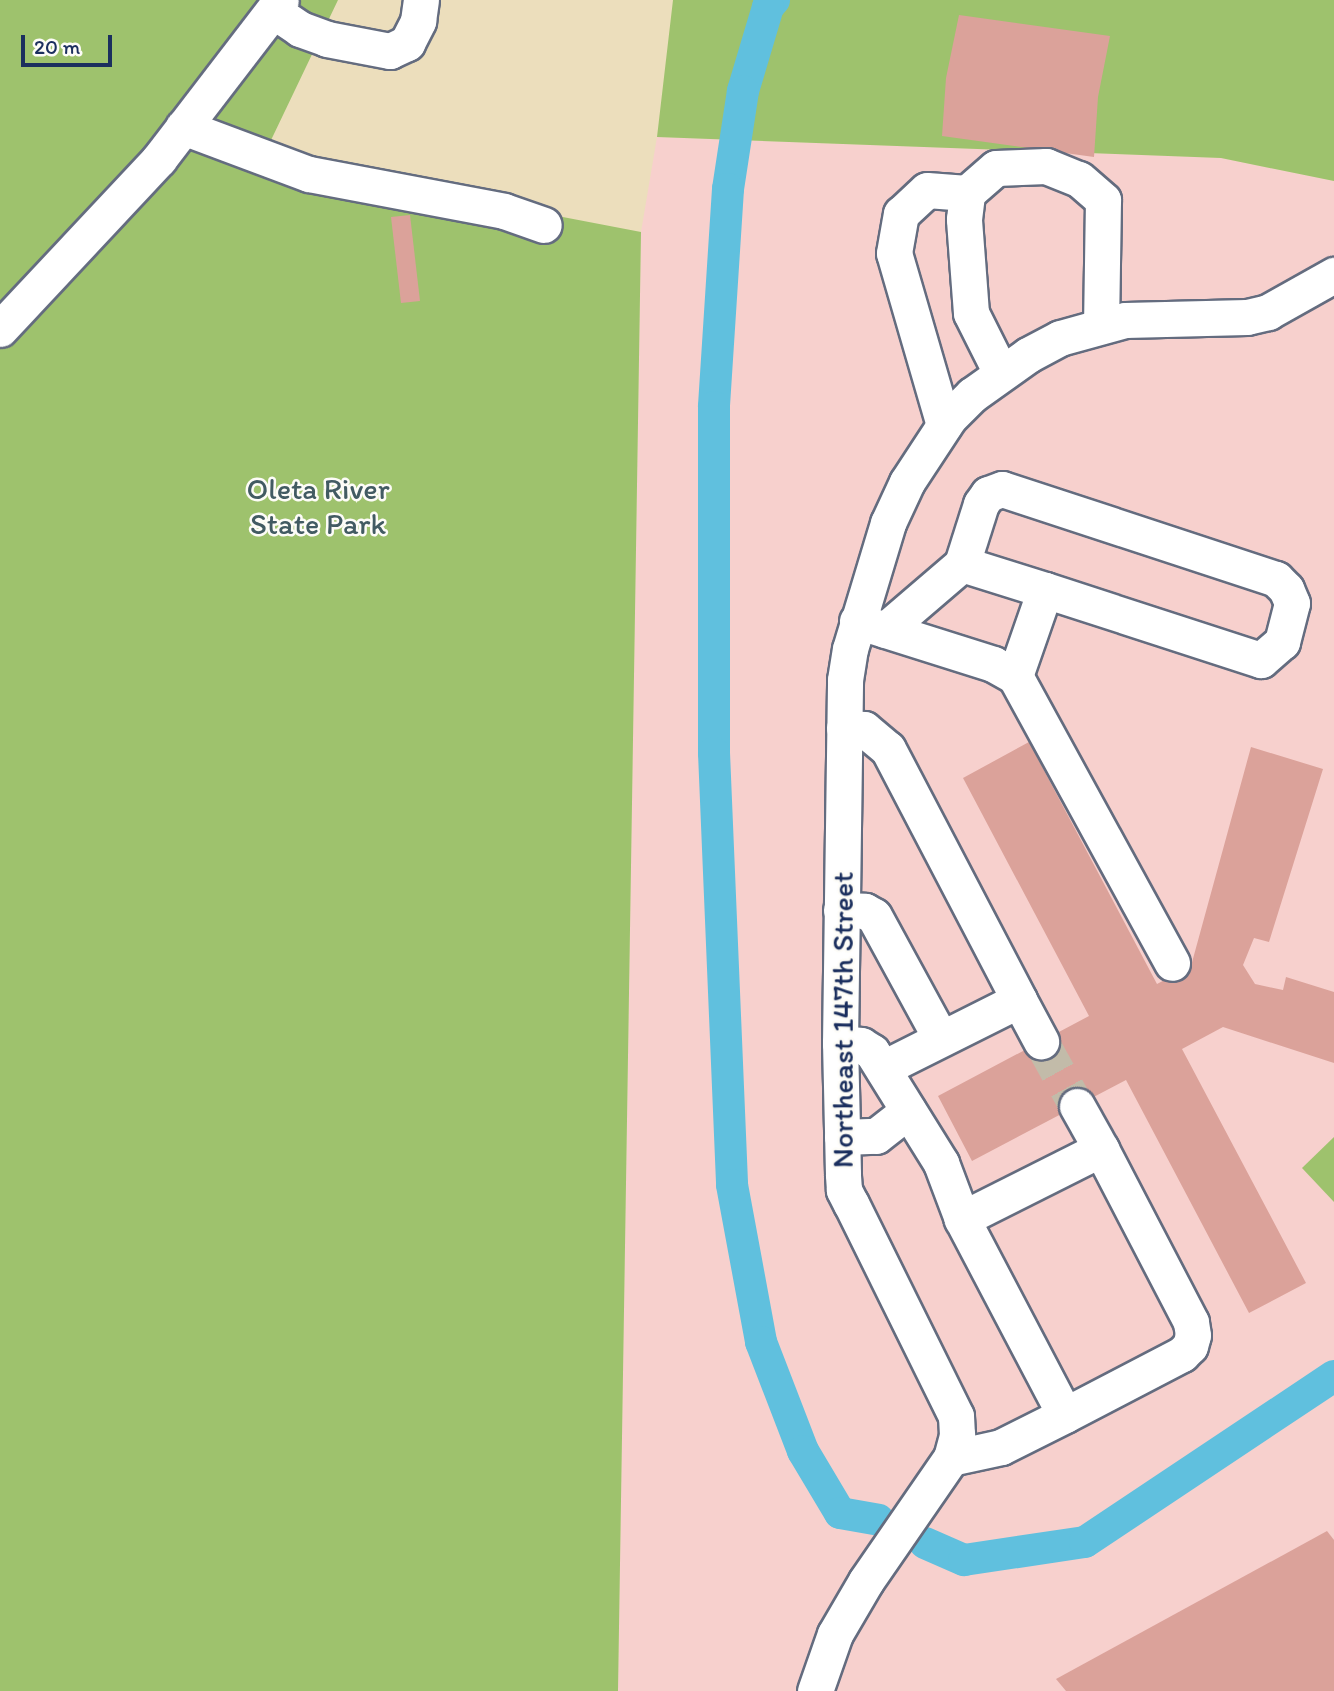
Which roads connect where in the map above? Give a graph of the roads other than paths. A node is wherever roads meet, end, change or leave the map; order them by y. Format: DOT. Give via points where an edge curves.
graph roads {
  1 [pos="421,0"];
  2 [pos="278,6"];
  3 [pos="183,127"];
  4 [pos="967,193"];
  5 [pos="544,225"];
  6 [pos="1334,275"];
  7 [pos="1101,325"];
  8 [pos="0,329"];
  9 [pos="1002,373"];
  10 [pos="944,425"];
  11 [pos="962,564"];
  12 [pos="1045,590"];
  13 [pos="871,626"];
  14 [pos="1015,676"];
  15 [pos="844,728"];
  16 [pos="841,910"];
  17 [pos="1172,963"];
  18 [pos="1019,1000"];
  19 [pos="940,1037"];
  20 [pos="1041,1041"];
  21 [pos="840,1043"];
  22 [pos="883,1068"];
  23 [pos="1077,1106"];
  24 [pos="908,1111"];
  25 [pos="842,1137"];
  26 [pos="1101,1149"];
  27 [pos="962,1219"];
  28 [pos="1065,1415"];
  29 [pos="951,1458"];
  30 [pos="815,1691"];
  1 -- 2 [label="street" via="418,21 407,43 390,51 300,29"];
  2 -- 3 [label="street"];
  3 -- 5 [label="street" via="309,174 504,211"];
  3 -- 8 [label="street" via="159,159"];
  4 -- 7 [label="street" via="996,168 1046,166 1079,178 1103,200"];
  4 -- 9 [label="street" via="964,219 971,313"];
  4 -- 10 [label="street" via="927,190 901,214 894,253"];
  6 -- 7 [label="street, Northeast 147th Street" via="1268,312 1247,317 1152,317"];
  7 -- 9 [label="street, Northeast 147th Street" via="1060,338"];
  9 -- 10 [label="street, Northeast 147th Street" via="972,395"];
  10 -- 13 [label="street, Northeast 147th Street" via="907,482 888,523"];
  11 -- 12 [label="street"];
  11 -- 12 [label="street" via="981,503 988,494 1002,489 1276,579 1292,603 1282,642 1261,660"];
  11 -- 13 [label="street"];
  12 -- 14 [label="street"];
  13 -- 14 [label="street" via="993,664"];
  13 -- 15 [label="street, Northeast 147th Street" via="845,680"];
  14 -- 17 [label="street"];
  15 -- 16 [label="street, Northeast 147th Street"];
  15 -- 18 [label="street" via="864,729 888,749"];
  16 -- 19 [label="street" via="874,916"];
  16 -- 21 [label="street, Northeast 147th Street"];
  18 -- 19 [label="street"];
  18 -- 20 [label="street"];
  19 -- 22 [label="street"];
  21 -- 22 [label="street" via="861,1045"];
  21 -- 25 [label="street, Northeast 147th Street"];
  22 -- 24 [label="street"];
  23 -- 26 [label="street"];
  24 -- 25 [label="street" via="876,1136"];
  24 -- 27 [label="street" via="941,1163"];
  25 -- 29 [label="street, Northeast 147th Street" via="844,1190 956,1416"];
  26 -- 27 [label="street"];
  26 -- 28 [label="street" via="1191,1322 1193,1335 1191,1346 1182,1354"];
  27 -- 28 [label="street"];
  28 -- 29 [label="street" via="1001,1447"];
  29 -- 30 [label="street, Northeast 147th Street" via="853,1602 835,1634"];
}
